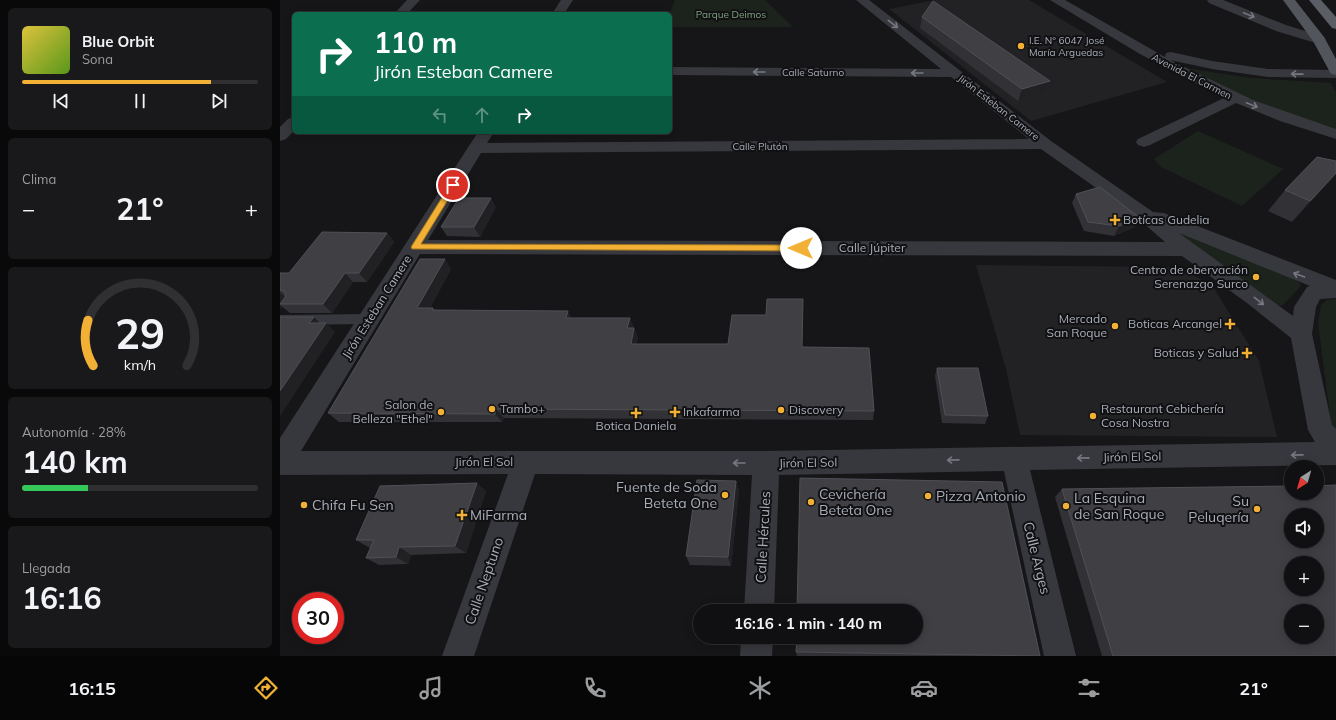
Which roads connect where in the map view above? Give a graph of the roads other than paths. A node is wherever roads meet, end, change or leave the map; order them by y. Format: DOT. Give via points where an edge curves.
graph roads {
  1 [pos="414,0"];
  2 [pos="567,0"];
  3 [pos="862,0"];
  4 [pos="1056,0"];
  5 [pos="1213,0"];
  6 [pos="1289,0"];
  7 [pos="1315,0"];
  8 [pos="402,12"];
  9 [pos="559,12"];
  10 [pos="1336,25"];
  11 [pos="1319,40"];
  12 [pos="1130,44"];
  13 [pos="672,71"];
  14 [pos="1336,71"];
  15 [pos="956,73"];
  16 [pos="1336,74"];
  17 [pos="1235,98"];
  18 [pos="292,124"];
  19 [pos="1336,134"];
  20 [pos="280,136"];
  21 [pos="481,140"];
  22 [pos="1144,142"];
  23 [pos="1045,144"];
  24 [pos="1139,210"];
  25 [pos="415,247"];
  26 [pos="1186,249"];
  27 [pos="1336,289"];
  28 [pos="281,315"];
  29 [pos="370,319"];
  30 [pos="1300,334"];
  31 [pos="1336,447"];
  32 [pos="1336,453"];
  33 [pos="1014,459"];
  34 [pos="280,462"];
  35 [pos="526,462"];
  36 [pos="766,463"];
  37 [pos="759,604"];
  38 [pos="757,644"];
  39 [pos="458,656"];
  40 [pos="756,656"];
  41 [pos="1060,656"];
  1 -- 8 [label="street"];
  2 -- 9 [label="street"];
  3 -- 15 [label="street, Jirón Esteban Camere, one-way"];
  4 -- 12 [label="street, Avenida El Carmen"];
  5 -- 11 [label="street, one-way" via="1281,28"];
  6 -- 11 [label="main road"];
  7 -- 10 [label="highway"];
  11 -- 14 [label="main road"];
  16 -- 12 [label="street, one-way" via="1268,73 1212,65"];
  12 -- 17 [label="street, Avenida El Carmen"];
  15 -- 13 [label="street, Calle Saturno, one-way"];
  15 -- 23 [label="street, Jirón Esteban Camere"];
  17 -- 19 [label="street, Avenida El Carmen, one-way" via="1292,121"];
  17 -- 22 [label="street"];
  18 -- 20 [label="street"];
  21 -- 23 [label="street, Calle Plutón"];
  21 -- 25 [label="street, Jirón Esteban Camere"];
  23 -- 24 [label="street, Jirón Esteban Camere"];
  24 -- 26 [label="street, Jirón Esteban Camere"];
  27 -- 24 [label="street, Jirón Esteban Camere, one-way"];
  25 -- 26 [label="street, Calle Júpiter"];
  25 -- 29 [label="street, Jirón Esteban Camere"];
  26 -- 30 [label="street, Jirón Esteban Camere, one-way" via="1254,297"];
  27 -- 30 [label="street" via="1314,292 1305,307"];
  28 -- 29 [label="lane"];
  29 -- 34 [label="street, Jirón Esteban Camere"];
  30 -- 31 [label="street" via="1321,430"];
  32 -- 33 [label="street, Jirón El Sol, one-way"];
  33 -- 36 [label="street, Jirón El Sol, one-way"];
  33 -- 41 [label="street, Calle Arges"];
  34 -- 35 [label="street, Jirón El Sol"];
  36 -- 35 [label="street, Jirón El Sol, one-way"];
  35 -- 39 [label="street, Calle Neptuno"];
  36 -- 37 [label="street, Calle Hércules"];
  38 -- 40 [label="street"];
}
